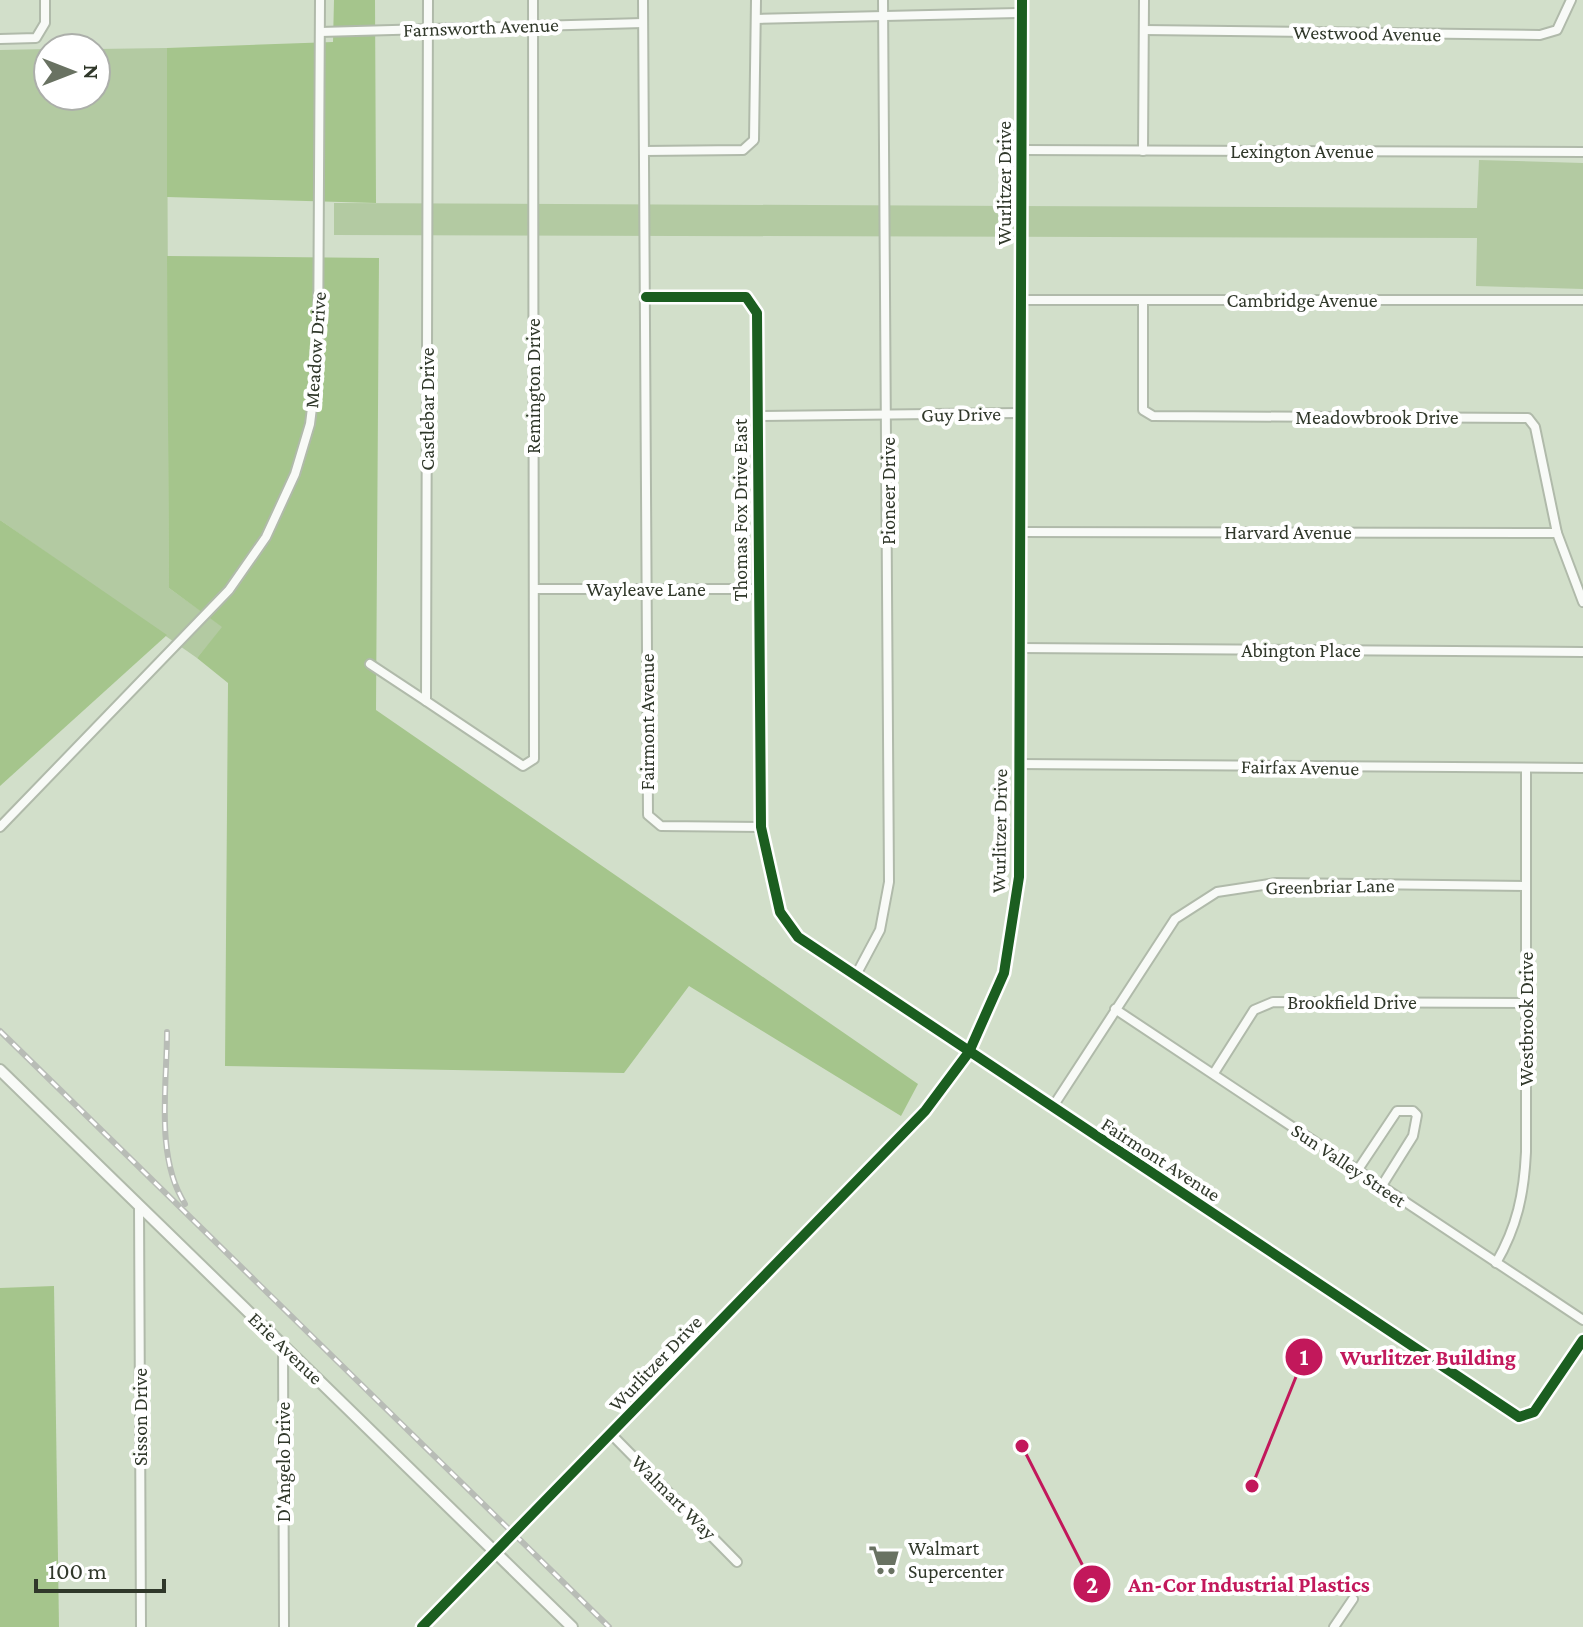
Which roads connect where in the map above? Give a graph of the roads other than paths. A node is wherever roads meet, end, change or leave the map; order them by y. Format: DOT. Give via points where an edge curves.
graph roads {
  1 [pos="45,0"];
  2 [pos="320,0"];
  3 [pos="428,0"];
  4 [pos="533,0"];
  5 [pos="643,0"];
  6 [pos="756,0"];
  7 [pos="883,0"];
  8 [pos="1022,0"];
  9 [pos="1144,0"];
  10 [pos="1571,0"];
  11 [pos="1023,13"];
  12 [pos="883,14"];
  13 [pos="756,19"];
  14 [pos="643,23"];
  15 [pos="533,25"];
  16 [pos="429,28"];
  17 [pos="1144,30"];
  18 [pos="320,32"];
  19 [pos="0,39"];
  20 [pos="1022,150"];
  21 [pos="644,151"];
  22 [pos="1143,151"];
  23 [pos="1583,152"];
  24 [pos="646,297"];
  25 [pos="1021,300"];
  26 [pos="1143,300"];
  27 [pos="1583,300"];
  28 [pos="1020,413"];
  29 [pos="888,414"];
  30 [pos="758,416"];
  31 [pos="1019,532"];
  32 [pos="1557,533"];
  33 [pos="647,588"];
  34 [pos="534,589"];
  35 [pos="758,589"];
  36 [pos="1583,602"];
  37 [pos="1019,648"];
  38 [pos="1583,652"];
  39 [pos="370,664"];
  40 [pos="426,701"];
  41 [pos="1018,764"];
  42 [pos="1583,768"];
  43 [pos="1526,769"];
  44 [pos="0,827"];
  45 [pos="761,827"];
  46 [pos="1526,886"];
  47 [pos="856,975"];
  48 [pos="1525,1003"];
  49 [pos="1115,1009"];
  50 [pos="969,1052"];
  51 [pos="0,1070"];
  52 [pos="1214,1073"];
  53 [pos="1052,1108"];
  54 [pos="1357,1171"];
  55 [pos="1381,1187"];
  56 [pos="139,1206"];
  57 [pos="1496,1263"];
  58 [pos="1583,1320"];
  59 [pos="1583,1340"];
  60 [pos="283,1345"];
  61 [pos="611,1434"];
  62 [pos="496,1551"];
  63 [pos="737,1562"];
  64 [pos="1353,1599"];
  65 [pos="141,1627"];
  66 [pos="284,1627"];
  67 [pos="422,1627"];
  68 [pos="572,1627"];
  69 [pos="1334,1627"];
  1 -- 19 [label="street" via="45,23 36,38"];
  2 -- 18 [label="street, Meadow Drive"];
  3 -- 16 [label="street, Castlebar Drive"];
  4 -- 15 [label="street, Remington Drive"];
  5 -- 14 [label="street, Fairmont Avenue"];
  6 -- 13 [label="street"];
  7 -- 12 [label="street, Pioneer Drive"];
  8 -- 11 [label="street, Wurlitzer Drive"];
  9 -- 17 [label="street"];
  10 -- 17 [label="street, Westwood Avenue" via="1557,30 1540,35"];
  11 -- 12 [label="street"];
  11 -- 20 [label="street, Wurlitzer Drive"];
  12 -- 13 [label="street"];
  12 -- 29 [label="street, Pioneer Drive"];
  13 -- 21 [label="street" via="754,140 743,150"];
  14 -- 15 [label="street, Farnsworth Avenue"];
  14 -- 21 [label="street, Fairmont Avenue"];
  15 -- 16 [label="street, Farnsworth Avenue"];
  15 -- 34 [label="street, Remington Drive"];
  16 -- 18 [label="street, Farnsworth Avenue"];
  16 -- 40 [label="street, Castlebar Drive"];
  17 -- 22 [label="street"];
  18 -- 44 [label="street, Meadow Drive" via="318,359 310,424 295,474 266,537 229,590"];
  20 -- 22 [label="street, Lexington Avenue"];
  20 -- 25 [label="street, Wurlitzer Drive"];
  21 -- 24 [label="street, Fairmont Avenue"];
  22 -- 23 [label="street, Lexington Avenue"];
  24 -- 30 [label="street, Thomas Fox Drive East" via="746,297 757,313"];
  24 -- 33 [label="street, Fairmont Avenue"];
  25 -- 26 [label="street, Cambridge Avenue"];
  25 -- 28 [label="street, Wurlitzer Drive"];
  26 -- 27 [label="street, Cambridge Avenue"];
  26 -- 32 [label="street, Meadowbrook Drive" via="1143,410 1153,416 1528,418 1535,427"];
  28 -- 29 [label="street, Guy Drive"];
  28 -- 31 [label="street, Wurlitzer Drive"];
  29 -- 30 [label="street, Guy Drive"];
  29 -- 47 [label="street, Pioneer Drive" via="889,882 880,930"];
  30 -- 35 [label="street, Thomas Fox Drive East"];
  31 -- 32 [label="street, Harvard Avenue"];
  31 -- 37 [label="street, Wurlitzer Drive"];
  32 -- 36 [label="street, Meadowbrook Drive"];
  33 -- 34 [label="street, Wayleave Lane"];
  33 -- 35 [label="street, Wayleave Lane"];
  33 -- 45 [label="street, Fairmont Avenue" via="648,815 661,826"];
  34 -- 40 [label="street, Remington Drive" via="534,759 523,766"];
  35 -- 45 [label="street, Thomas Fox Drive East"];
  37 -- 38 [label="street, Abington Place"];
  37 -- 41 [label="street, Wurlitzer Drive"];
  39 -- 40 [label="street"];
  41 -- 43 [label="street, Fairfax Avenue"];
  41 -- 50 [label="street, Wurlitzer Drive" via="1019,877 1004,973"];
  42 -- 43 [label="street, Fairfax Avenue"];
  43 -- 46 [label="street, Westbrook Drive"];
  45 -- 47 [label="street, Fairmont Avenue" via="780,912 798,937"];
  46 -- 48 [label="street, Westbrook Drive"];
  46 -- 49 [label="street, Greenbriar Lane" via="1276,883 1217,892 1175,919"];
  47 -- 50 [label="street, Fairmont Avenue"];
  48 -- 52 [label="street, Brookfield Drive" via="1273,1002 1254,1010"];
  48 -- 57 [label="street, Westbrook Drive" via="1524,1192 1514,1233"];
  49 -- 52 [label="street, Sun Valley Street"];
  49 -- 53 [label="street, Greenbriar Lane"];
  50 -- 53 [label="street, Fairmont Avenue"];
  50 -- 61 [label="street, Wurlitzer Drive" via="925,1111"];
  51 -- 56 [label="main road, Erie Avenue"];
  52 -- 54 [label="street, Sun Valley Street"];
  53 -- 59 [label="street, Fairmont Avenue" via="1519,1417 1534,1412"];
  54 -- 55 [label="street, Sun Valley Street"];
  54 -- 55 [label="street" via="1397,1111 1413,1111 1416,1129"];
  55 -- 57 [label="street, Sun Valley Street"];
  56 -- 60 [label="main road, Erie Avenue"];
  56 -- 65 [label="street, Sisson Drive"];
  57 -- 58 [label="street, Sun Valley Street"];
  60 -- 62 [label="main road, Erie Avenue"];
  60 -- 66 [label="street, D'Angelo Drive"];
  61 -- 62 [label="street, Wurlitzer Drive"];
  61 -- 63 [label="street, Walmart Way"];
  62 -- 67 [label="street, Wurlitzer Drive"];
  62 -- 68 [label="main road, Erie Avenue"];
  64 -- 69 [label="street"];
}
